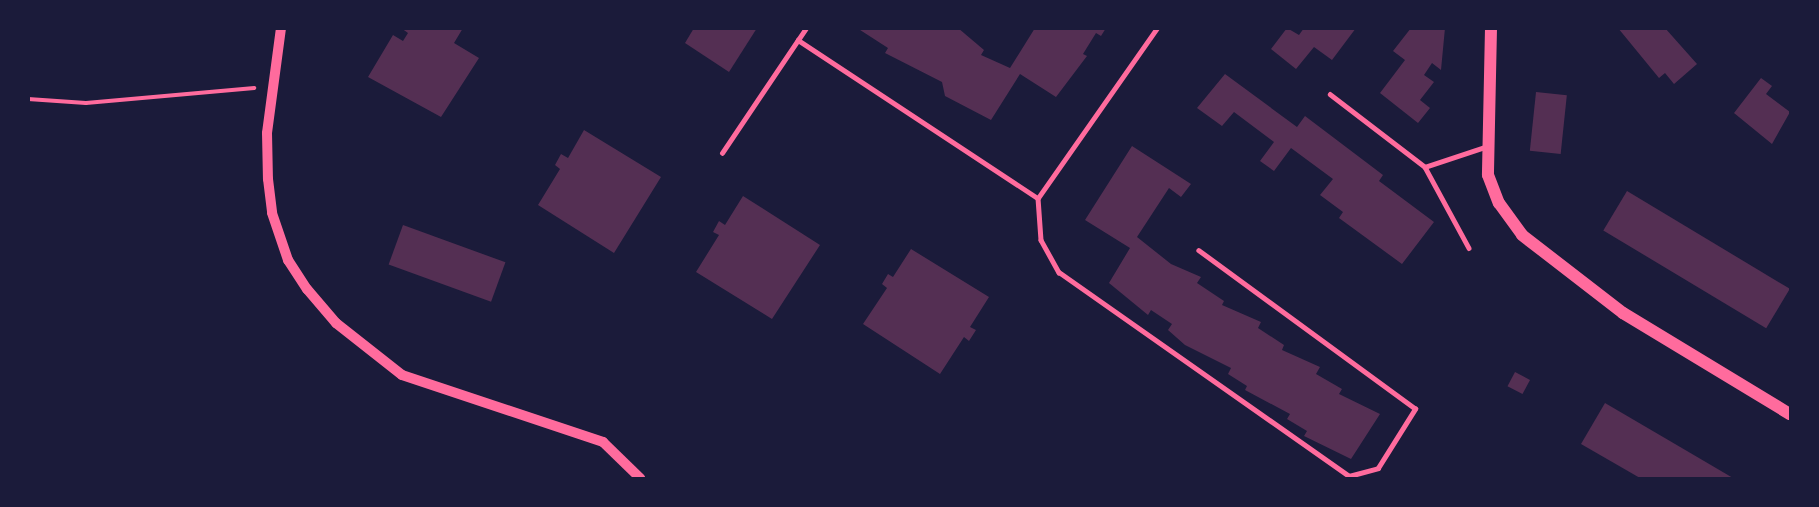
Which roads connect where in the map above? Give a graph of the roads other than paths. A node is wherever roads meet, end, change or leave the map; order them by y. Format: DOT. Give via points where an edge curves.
graph roads {
  1 [pos="281,28"];
  2 [pos="806,28"];
  3 [pos="1157,28"];
  4 [pos="1491,28"];
  5 [pos="798,40"];
  6 [pos="1330,94"];
  7 [pos="1485,147"];
  8 [pos="722,153"];
  9 [pos="1425,167"];
  10 [pos="1038,198"];
  11 [pos="1469,248"];
  12 [pos="1199,251"];
  13 [pos="1791,414"];
  14 [pos="640,478"];
  1 -- 14 [label="street" via="267,133 272,213 288,260 336,323 402,375 587,435 620,455"];
  2 -- 5 [label="lane"];
  3 -- 10 [label="lane"];
  4 -- 7 [label="main road"];
  5 -- 8 [label="lane"];
  5 -- 10 [label="lane"];
  6 -- 9 [label="lane"];
  7 -- 9 [label="lane"];
  7 -- 13 [label="main road" via="1499,203 1550,261 1623,313"];
  9 -- 11 [label="lane"];
  10 -- 12 [label="lane" via="1041,240 1059,272 1349,476 1378,468 1415,409"];
}
